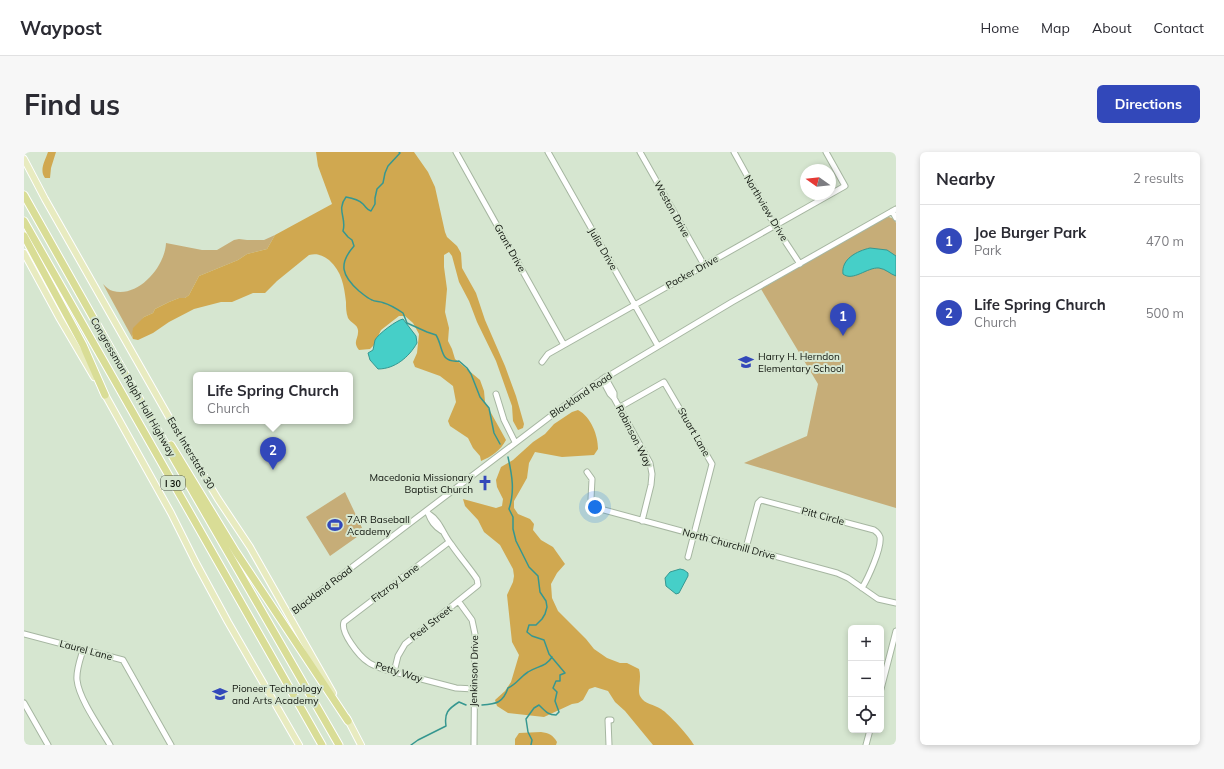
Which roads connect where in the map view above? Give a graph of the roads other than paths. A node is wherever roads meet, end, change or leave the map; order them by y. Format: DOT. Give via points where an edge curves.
graph roads {
  1 [pos="456,152"];
  2 [pos="548,152"];
  3 [pos="640,152"];
  4 [pos="734,152"];
  5 [pos="826,152"];
  6 [pos="24,159"];
  7 [pos="24,196"];
  8 [pos="894,210"];
  9 [pos="896,218"];
  10 [pos="24,221"];
  11 [pos="775,226"];
  12 [pos="24,236"];
  13 [pos="24,253"];
  14 [pos="800,264"];
  15 [pos="704,265"];
  16 [pos="634,305"];
  17 [pos="564,344"];
  18 [pos="658,346"];
  19 [pos="117,360"];
  20 [pos="542,362"];
  21 [pos="604,378"];
  22 [pos="496,394"];
  23 [pos="105,395"];
  24 [pos="620,407"];
  25 [pos="515,442"];
  26 [pos="587,472"];
  27 [pos="428,512"];
  28 [pos="642,521"];
  29 [pos="694,535"];
  30 [pos="449,542"];
  31 [pos="746,548"];
  32 [pos="688,557"];
  33 [pos="862,588"];
  34 [pos="459,602"];
  35 [pos="896,604"];
  36 [pos="289,615"];
  37 [pos="343,626"];
  38 [pos="896,631"];
  39 [pos="24,634"];
  40 [pos="83,650"];
  41 [pos="394,672"];
  42 [pos="884,677"];
  43 [pos="474,689"];
  44 [pos="24,703"];
  45 [pos="348,720"];
  46 [pos="611,720"];
  47 [pos="869,733"];
  48 [pos="48,745"];
  49 [pos="110,745"];
  50 [pos="171,745"];
  51 [pos="299,745"];
  52 [pos="322,745"];
  53 [pos="340,745"];
  54 [pos="361,745"];
  55 [pos="474,745"];
  56 [pos="609,745"];
  57 [pos="866,745"];
  1 -- 17 [label="street, Grant Drive"];
  2 -- 16 [label="street, Julia Drive"];
  3 -- 15 [label="street, Weston Drive"];
  4 -- 11 [label="street, Northview Drive"];
  5 -- 11 [label="street, Packer Drive" via="845,186"];
  6 -- 36 [label="main road, East Interstate 30" via="189,451 250,547"];
  7 -- 19 [label="highway, Congressman Ralph Hall Highway / I 30"];
  8 -- 9 [label="street"];
  8 -- 14 [label="street, Blackland Road"];
  10 -- 52 [label="highway, Congressman Ralph Hall Highway / I 30"];
  11 -- 14 [label="street, Northview Drive"];
  11 -- 15 [label="street, Packer Drive"];
  12 -- 23 [label="highway" via="83,345"];
  13 -- 23 [label="main road"];
  14 -- 18 [label="street, Blackland Road"];
  15 -- 16 [label="street, Packer Drive"];
  16 -- 17 [label="street, Packer Drive"];
  16 -- 18 [label="street, Julia Drive"];
  17 -- 20 [label="street, Packer Drive" via="548,354"];
  18 -- 21 [label="street, Blackland Road"];
  19 -- 45 [label="highway" via="166,435 236,552"];
  19 -- 53 [label="highway, Congressman Ralph Hall Highway / I 30"];
  21 -- 24 [label="street, Robinson Way" via="610,394"];
  21 -- 25 [label="street, Blackland Road"];
  22 -- 25 [label="street" via="504,420"];
  23 -- 51 [label="main road" via="221,609"];
  24 -- 28 [label="street, Robinson Way" via="650,462 651,485"];
  24 -- 29 [label="street, Stuart Lane" via="664,382 709,458 712,464 711,471"];
  25 -- 27 [label="street, Blackland Road"];
  26 -- 28 [label="street, North Churchill Drive" via="592,479 593,507"];
  27 -- 30 [label="street" via="440,525"];
  27 -- 36 [label="street, Blackland Road"];
  28 -- 29 [label="street, North Churchill Drive"];
  29 -- 31 [label="street, North Churchill Drive"];
  29 -- 32 [label="street, Stuart Lane"];
  30 -- 34 [label="street, Peel Street" via="479,583"];
  30 -- 37 [label="street, Fitzroy Lane" via="344,622"];
  31 -- 33 [label="street, North Churchill Drive" via="837,573"];
  31 -- 33 [label="street, Pitt Circle" via="758,502 762,500 874,530 880,540 871,571"];
  33 -- 35 [label="street, North Churchill Drive" via="878,599"];
  34 -- 41 [label="street, Peel Street" via="405,644 398,656"];
  34 -- 43 [label="street, Jenkinson Drive" via="472,620 475,634"];
  36 -- 45 [label="main road, East Interstate 30"];
  37 -- 41 [label="street, Petty Way" via="364,659"];
  38 -- 42 [label="street"];
  39 -- 40 [label="street, Laurel Lane"];
  40 -- 49 [label="street" via="77,670 77,681 81,694"];
  40 -- 50 [label="street, Laurel Lane" via="123,660"];
  41 -- 43 [label="street, Petty Way" via="456,688"];
  43 -- 55 [label="street, Jenkinson Drive"];
  44 -- 48 [label="street"];
  45 -- 54 [label="main road, East Interstate 30"];
  46 -- 56 [label="street" via="608,720"];
  47 -- 57 [label="street"];
}
